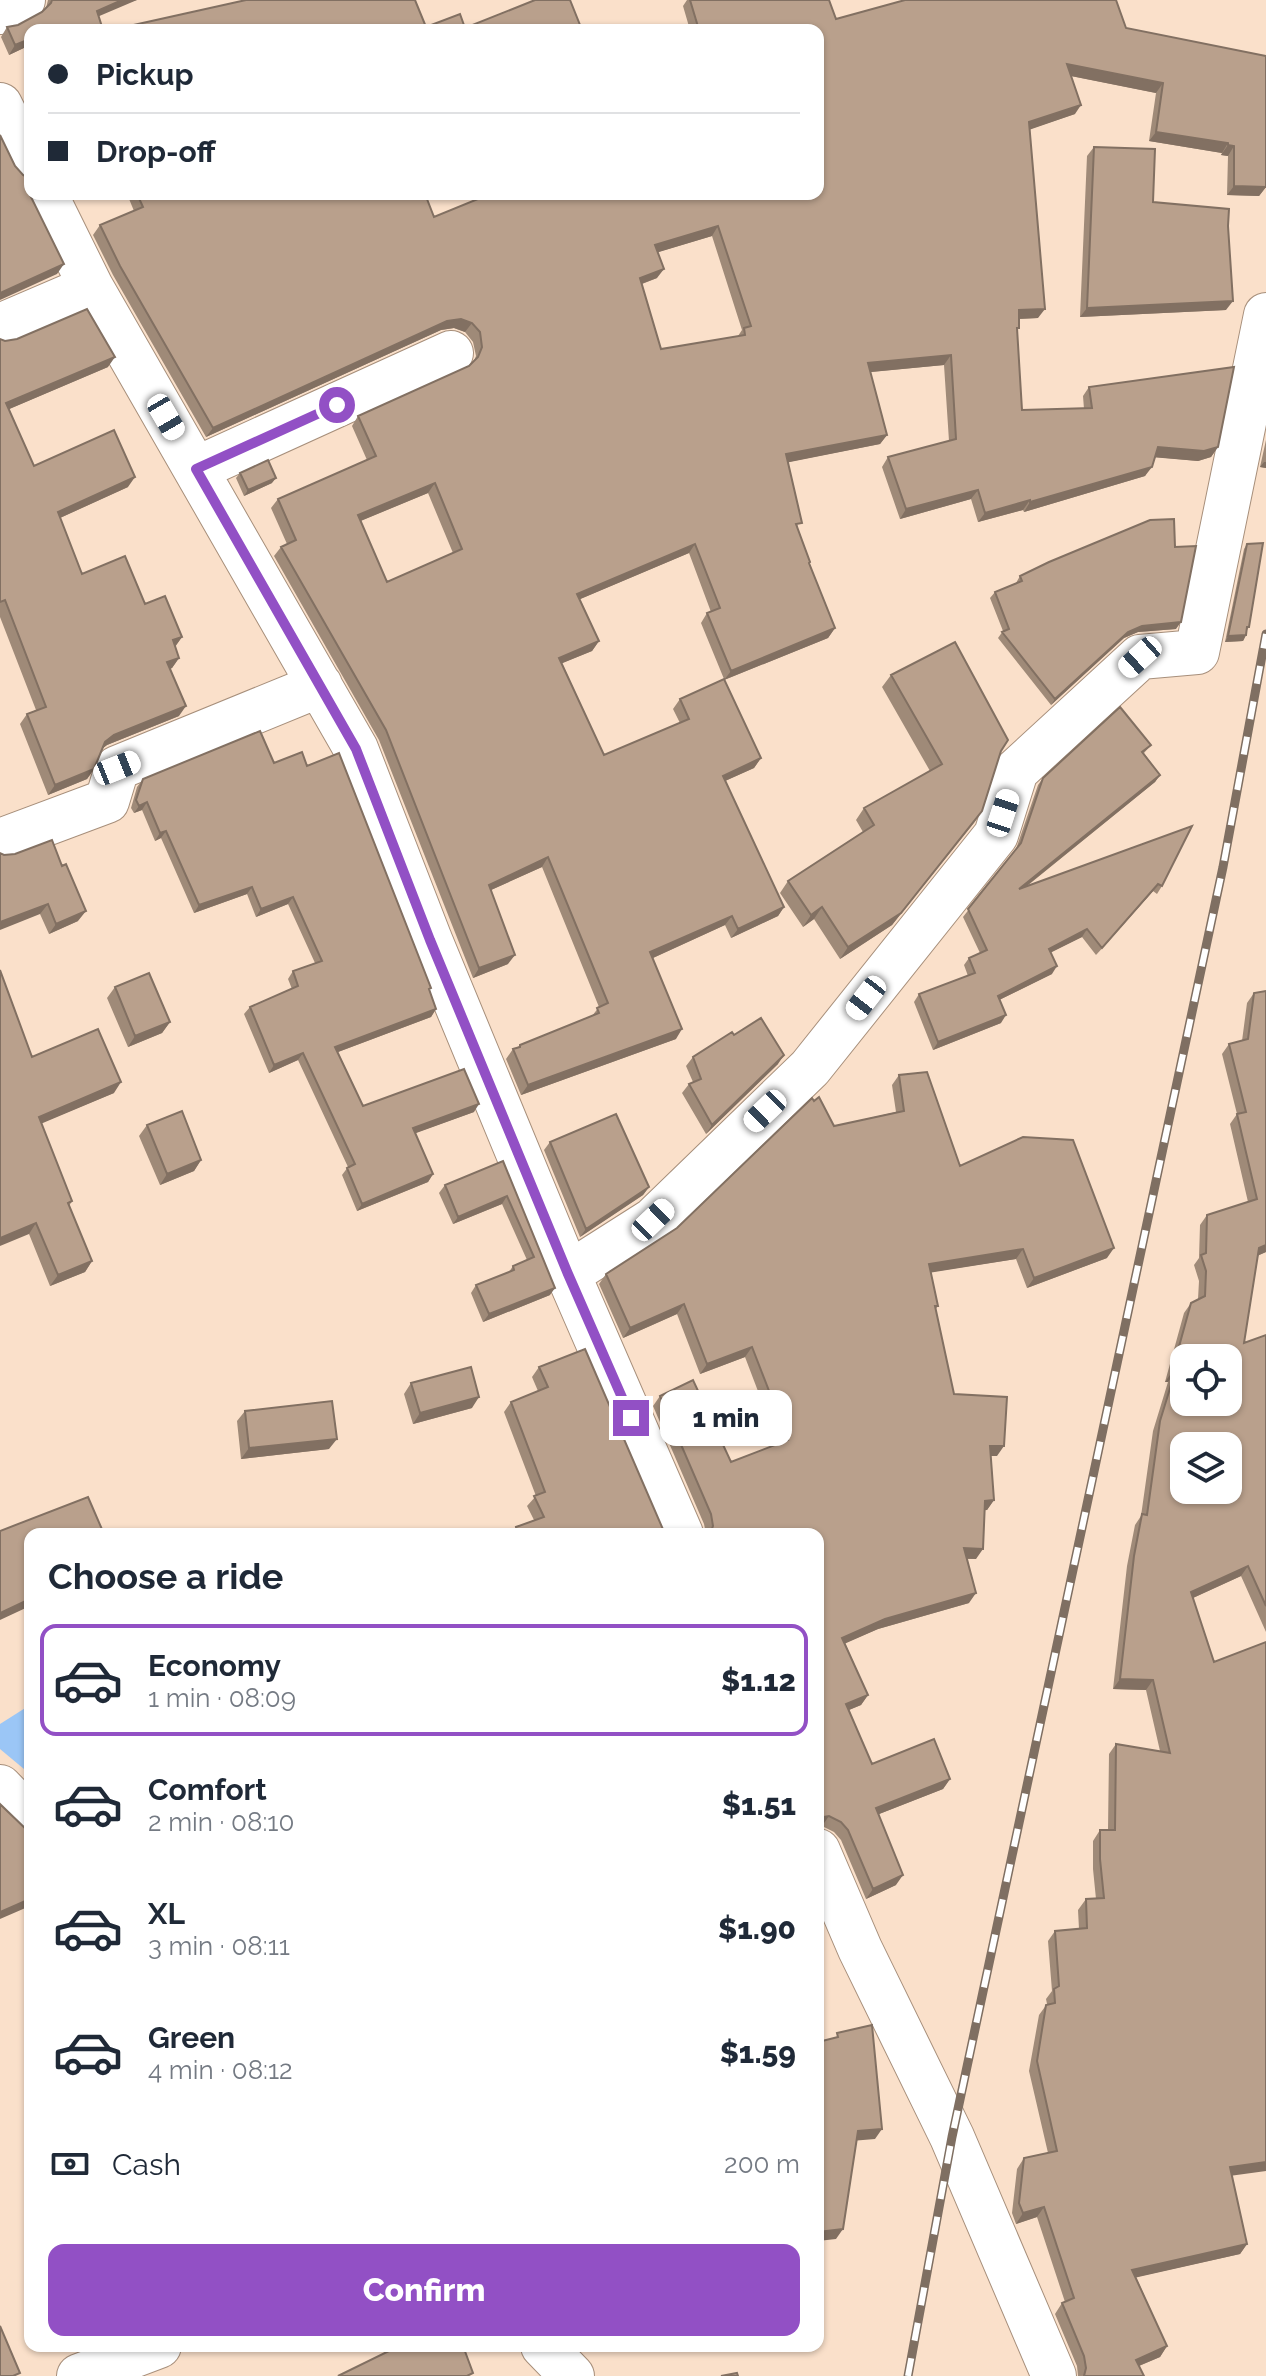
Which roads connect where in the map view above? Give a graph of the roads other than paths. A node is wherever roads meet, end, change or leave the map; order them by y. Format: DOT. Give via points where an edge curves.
graph roads {
  1 [pos="23,0"];
  2 [pos="0,12"];
  3 [pos="0,105"];
  4 [pos="24,153"];
  5 [pos="48,200"];
  6 [pos="91,287"];
  7 [pos="1266,315"];
  8 [pos="0,326"];
  9 [pos="451,353"];
  10 [pos="196,469"];
  11 [pos="320,685"];
  12 [pos="0,841"];
  13 [pos="568,1274"];
  14 [pos="678,1528"];
  15 [pos="0,1787"];
  16 [pos="24,1812"];
  17 [pos="824,1865"];
  18 [pos="143,2352"];
  19 [pos="549,2352"];
  20 [pos="79,2376"];
  21 [pos="572,2376"];
  22 [pos="1054,2376"];
  1 -- 2 [label="street"];
  3 -- 4 [label="street"];
  5 -- 6 [label="street"];
  6 -- 8 [label="street"];
  6 -- 10 [label="street"];
  7 -- 13 [label="street" via="1197,652 1140,657 1016,771 996,835 810,1068 653,1220"];
  9 -- 10 [label="street"];
  10 -- 11 [label="street"];
  11 -- 12 [label="street" via="117,768 107,801"];
  11 -- 13 [label="street" via="356,749"];
  13 -- 14 [label="street"];
  15 -- 16 [label="street"];
  17 -- 22 [label="street" via="952,2137"];
  18 -- 20 [label="street"];
  19 -- 21 [label="street"];
}
